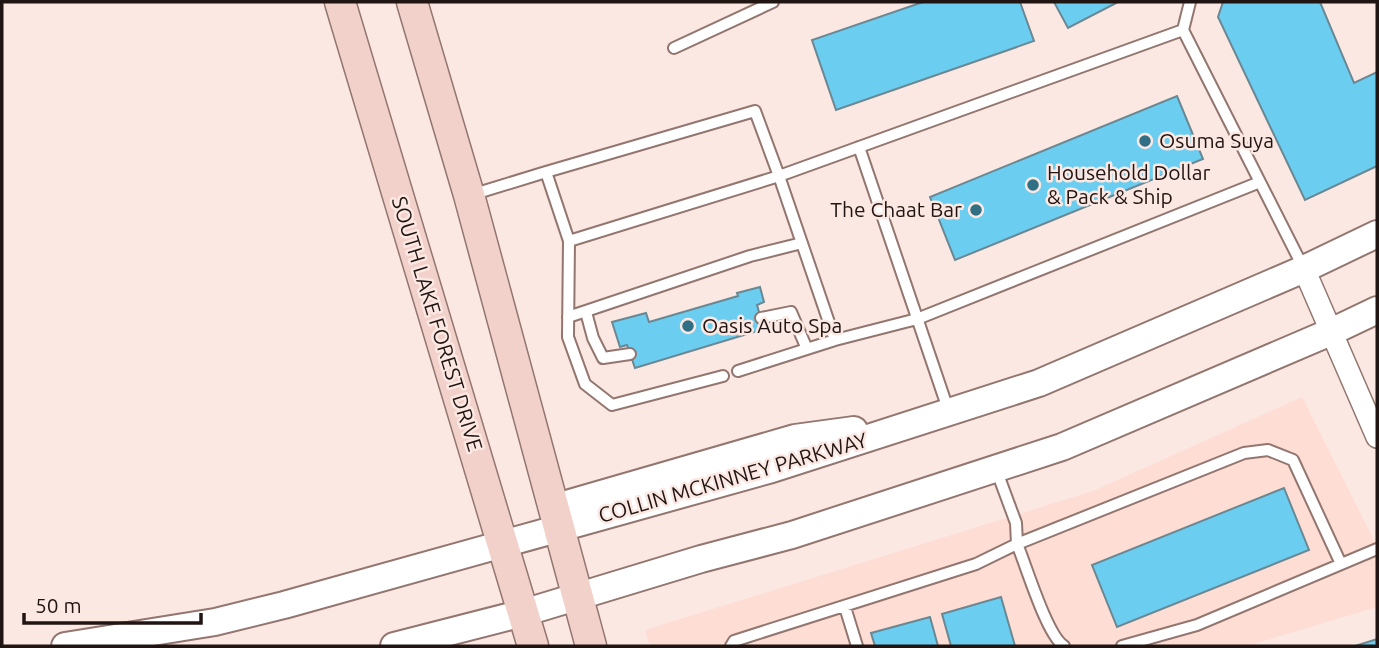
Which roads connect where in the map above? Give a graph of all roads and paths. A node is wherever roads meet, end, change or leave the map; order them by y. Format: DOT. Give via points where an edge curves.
graph roads {
  1 [pos="340,2"];
  2 [pos="412,2"];
  3 [pos="773,2"];
  4 [pos="1190,2"];
  5 [pos="1183,30"];
  6 [pos="674,48"];
  7 [pos="859,147"];
  8 [pos="546,172"];
  9 [pos="779,176"];
  10 [pos="1260,182"];
  11 [pos="469,195"];
  12 [pos="1377,234"];
  13 [pos="569,241"];
  14 [pos="802,243"];
  15 [pos="1304,269"];
  16 [pos="1377,310"];
  17 [pos="586,312"];
  18 [pos="568,317"];
  19 [pos="761,318"];
  20 [pos="917,319"];
  21 [pos="1333,331"];
  22 [pos="835,340"];
  23 [pos="807,349"];
  24 [pos="630,354"];
  25 [pos="738,371"];
  26 [pos="723,376"];
  27 [pos="937,416"];
  28 [pos="1377,437"];
  29 [pos="996,469"];
  30 [pos="557,518"];
  31 [pos="503,543"];
  32 [pos="1017,544"];
  33 [pos="1377,549"];
  34 [pos="1342,564"];
  35 [pos="579,596"];
  36 [pos="845,607"];
  37 [pos="523,613"];
  38 [pos="65,646"];
  39 [pos="394,646"];
  40 [pos="533,646"];
  41 [pos="591,646"];
  42 [pos="731,646"];
  43 [pos="857,646"];
  44 [pos="1064,646"];
  45 [pos="1122,646"];
  1 -- 31 [label="main road, SOUTH LAKE FOREST DRIVE"];
  2 -- 11 [label="main road"];
  3 -- 6 [label="lane"];
  4 -- 5 [label="lane"];
  5 -- 7 [label="lane"];
  5 -- 10 [label="lane"];
  7 -- 9 [label="lane"];
  7 -- 20 [label="lane"];
  8 -- 9 [label="lane" via="755,111"];
  8 -- 11 [label="lane"];
  8 -- 13 [label="lane"];
  9 -- 13 [label="lane"];
  9 -- 14 [label="lane"];
  10 -- 15 [label="lane"];
  10 -- 20 [label="lane"];
  11 -- 30 [label="main road"];
  12 -- 15 [label="street, COLLIN MCKINNEY PARKWAY"];
  13 -- 18 [label="lane"];
  14 -- 17 [label="lane"];
  14 -- 22 [label="lane"];
  15 -- 21 [label="street"];
  15 -- 27 [label="street, COLLIN MCKINNEY PARKWAY" via="1039,383"];
  16 -- 21 [label="street"];
  17 -- 18 [label="lane"];
  17 -- 24 [label="lane" via="603,358"];
  18 -- 26 [label="lane" via="568,337 585,384 612,405"];
  19 -- 23 [label="lane" via="791,312"];
  20 -- 22 [label="lane"];
  20 -- 27 [label="lane"];
  21 -- 28 [label="street"];
  21 -- 29 [label="street" via="1062,447"];
  22 -- 23 [label="lane"];
  23 -- 25 [label="lane"];
  27 -- 30 [label="street, COLLIN MCKINNEY PARKWAY" via="772,469"];
  29 -- 32 [label="lane" via="1016,523"];
  29 -- 35 [label="street" via="792,535"];
  30 -- 31 [label="street, COLLIN MCKINNEY PARKWAY"];
  30 -- 35 [label="main road"];
  31 -- 37 [label="main road, SOUTH LAKE FOREST DRIVE"];
  31 -- 38 [label="street, COLLIN MCKINNEY PARKWAY" via="284,606"];
  32 -- 34 [label="lane" via="1244,453 1268,450 1293,460"];
  32 -- 36 [label="lane" via="975,564"];
  32 -- 44 [label="lane" via="1057,642"];
  33 -- 34 [label="lane"];
  34 -- 45 [label="lane" via="1197,625"];
  35 -- 37 [label="street"];
  35 -- 41 [label="main road"];
  36 -- 42 [label="lane" via="734,641"];
  36 -- 43 [label="lane"];
  37 -- 39 [label="street"];
  37 -- 40 [label="main road, SOUTH LAKE FOREST DRIVE"];
}
